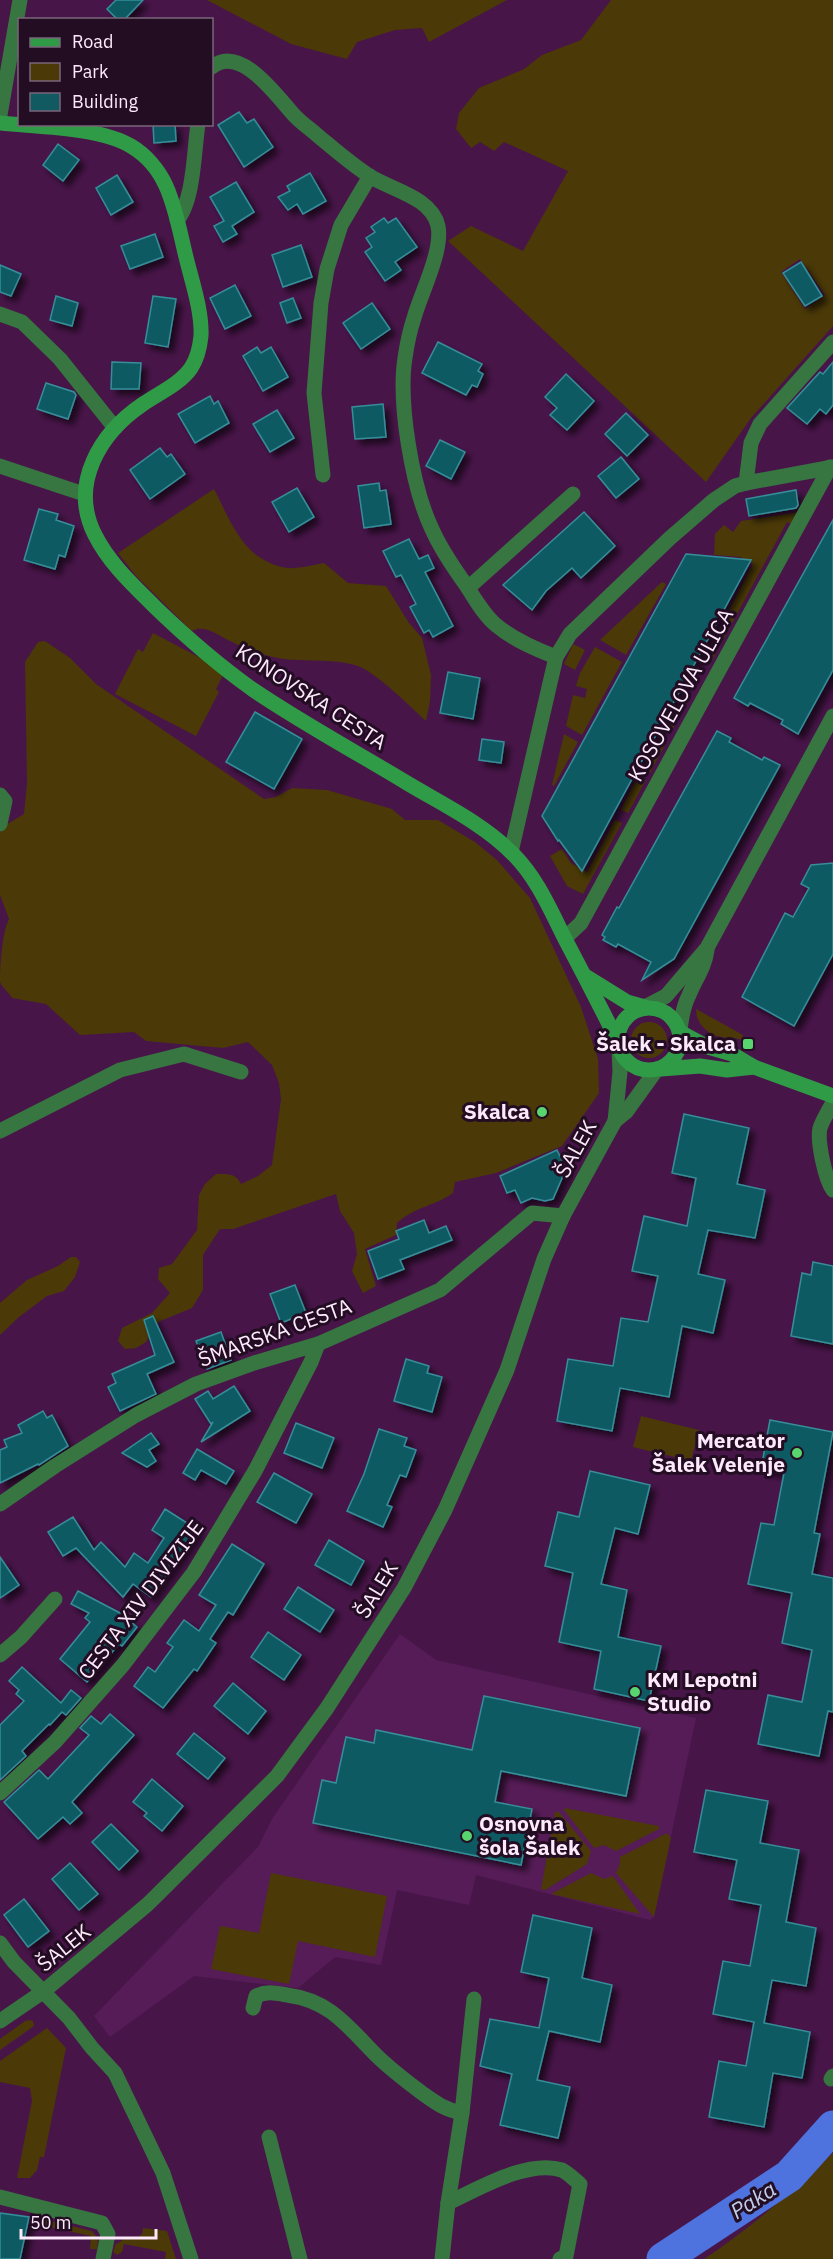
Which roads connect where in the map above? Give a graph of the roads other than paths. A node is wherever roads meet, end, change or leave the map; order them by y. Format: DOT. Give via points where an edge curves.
graph roads {
  1 [pos="20,0"];
  2 [pos="213,66"];
  3 [pos="0,115"];
  4 [pos="0,123"];
  5 [pos="18,125"];
  6 [pos="28,126"];
  7 [pos="198,126"];
  8 [pos="370,176"];
  9 [pos="177,220"];
  10 [pos="0,314"];
  11 [pos="833,342"];
  12 [pos="115,428"];
  13 [pos="0,466"];
  14 [pos="831,467"];
  15 [pos="323,475"];
  16 [pos="746,483"];
  17 [pos="84,494"];
  18 [pos="573,494"];
  19 [pos="468,588"];
  20 [pos="556,657"];
  21 [pos="833,716"];
  22 [pos="0,795"];
  23 [pos="0,824"];
  24 [pos="511,852"];
  25 [pos="565,938"];
  26 [pos="707,948"];
  27 [pos="585,976"];
  28 [pos="645,1007"];
  29 [pos="680,1032"];
  30 [pos="618,1045"];
  31 [pos="754,1067"];
  32 [pos="657,1069"];
  33 [pos="241,1072"];
  34 [pos="833,1096"];
  35 [pos="833,1102"];
  36 [pos="615,1121"];
  37 [pos="0,1131"];
  38 [pos="833,1190"];
  39 [pos="563,1216"];
  40 [pos="318,1344"];
  41 [pos="0,1504"];
  42 [pos="55,1599"];
  43 [pos="0,1655"];
  44 [pos="0,1793"];
  45 [pos="0,1943"];
  46 [pos="44,1992"];
  47 [pos="474,1999"];
  48 [pos="253,2008"];
  49 [pos="0,2021"];
  50 [pos="462,2113"];
  51 [pos="269,2137"];
  52 [pos="0,2197"];
  53 [pos="448,2203"];
  54 [pos="103,2259"];
  55 [pos="191,2259"];
  56 [pos="300,2259"];
  57 [pos="442,2259"];
  58 [pos="560,2259"];
  1 -- 3 [label="street"];
  2 -- 8 [label="street" via="237,62 252,71 296,117"];
  4 -- 5 [label="street, KONOVSKA CESTA"];
  6 -- 9 [label="street, KONOVSKA CESTA" via="101,134 129,145 157,170"];
  7 -- 9 [label="street" via="188,197"];
  8 -- 15 [label="street" via="341,225 321,303 314,393"];
  8 -- 19 [label="street" via="421,202 434,214 438,226 439,239 414,319 403,383 421,502 444,554"];
  9 -- 12 [label="street, KONOVSKA CESTA" via="198,307 199,351 191,368 177,381"];
  10 -- 12 [label="street" via="22,322 60,358"];
  11 -- 16 [label="street" via="760,424 751,443"];
  12 -- 17 [label="street, KONOVSKA CESTA" via="93,459"];
  13 -- 17 [label="street"];
  14 -- 16 [label="street, KOSOVELOVA ULICA"];
  14 -- 25 [label="street, KOSOVELOVA ULICA" via="581,923"];
  16 -- 20 [label="street, KOSOVELOVA ULICA" via="714,500 670,538 570,634"];
  17 -- 24 [label="street, KONOVSKA CESTA" via="87,515 109,558 189,640 252,688 447,807"];
  18 -- 19 [label="street"];
  19 -- 20 [label="street" via="495,624"];
  20 -- 24 [label="street, KOSOVELOVA ULICA"];
  21 -- 26 [label="street"];
  22 -- 23 [label="street" via="5,801"];
  24 -- 25 [label="street, KONOVSKA CESTA" via="539,887"];
  25 -- 27 [label="street, KONOVSKA CESTA"];
  26 -- 28 [label="street" via="666,996"];
  26 -- 29 [label="street" via="705,963 681,1015"];
  27 -- 28 [label="street" via="627,1002"];
  27 -- 30 [label="street, KONOVSKA CESTA"];
  28 -- 29 [label="street" via="663,1010 677,1023"];
  28 -- 30 [label="street" via="622,1022"];
  29 -- 31 [label="street"];
  29 -- 32 [label="street" via="678,1051"];
  30 -- 32 [label="street" via="630,1064 639,1069"];
  30 -- 36 [label="street" via="620,1072"];
  31 -- 32 [label="street"];
  31 -- 34 [label="street"];
  32 -- 36 [label="street"];
  33 -- 37 [label="street" via="184,1054 173,1056 120,1070"];
  35 -- 38 [label="street" via="819,1130 823,1163"];
  36 -- 39 [label="street, ŠALEK"];
  39 -- 40 [label="street, ŠMARSKA CESTA" via="532,1213 440,1290"];
  39 -- 46 [label="street, ŠALEK" via="544,1259 507,1370 446,1510 404,1588 327,1708 277,1776 148,1904"];
  40 -- 41 [label="street, ŠMARSKA CESTA" via="196,1384 136,1415"];
  40 -- 44 [label="street, CESTA XIV DIVIZIJE" via="255,1471 194,1572 123,1665 55,1742"];
  42 -- 43 [label="street"];
  45 -- 46 [label="street"];
  46 -- 49 [label="street, ŠALEK"];
  46 -- 55 [label="street" via="115,2073 163,2173"];
  47 -- 50 [label="street"];
  48 -- 50 [label="street" via="256,1996 266,1992 322,2005 345,2021 406,2081 446,2110"];
  50 -- 53 [label="street"];
  51 -- 56 [label="street"];
  52 -- 54 [label="street" via="102,2223 108,2234"];
  53 -- 57 [label="street"];
  53 -- 58 [label="street" via="511,2175 537,2168 563,2170 580,2184 566,2256"];
}
